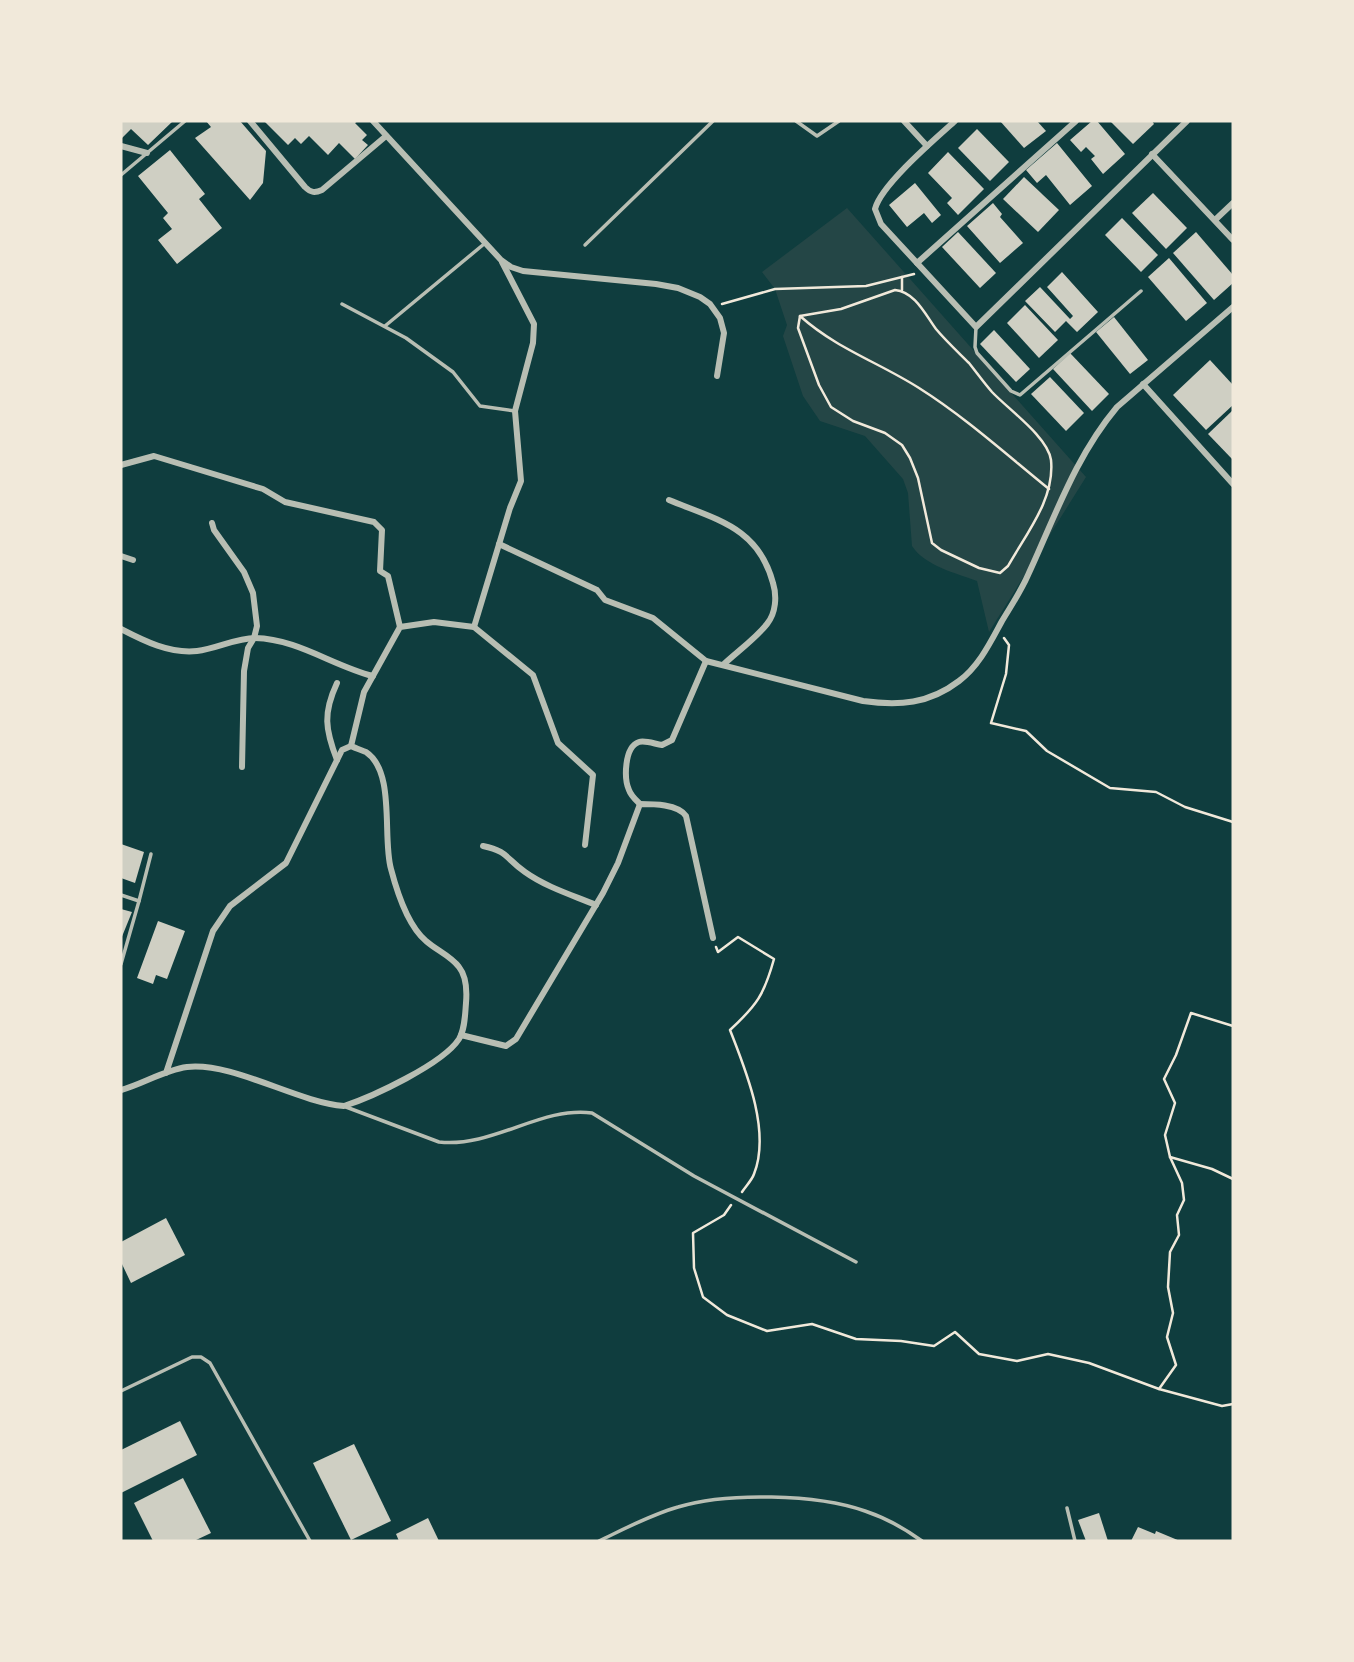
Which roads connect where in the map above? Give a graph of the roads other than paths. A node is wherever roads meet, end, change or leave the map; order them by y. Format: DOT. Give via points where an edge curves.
graph roads {
  1 [pos="185,121"];
  2 [pos="250,121"];
  3 [pos="373,121"];
  4 [pos="713,121"];
  5 [pos="796,121"];
  6 [pos="839,121"];
  7 [pos="904,121"];
  8 [pos="955,121"];
  9 [pos="1076,121"];
  10 [pos="1187,121"];
  11 [pos="386,136"];
  12 [pos="121,146"];
  13 [pos="927,146"];
  14 [pos="147,153"];
  15 [pos="1152,154"];
  16 [pos="121,175"];
  17 [pos="1233,203"];
  18 [pos="1215,219"];
  19 [pos="1233,240"];
  20 [pos="486,243"];
  21 [pos="585,245"];
  22 [pos="501,260"];
  23 [pos="917,263"];
  24 [pos="1141,291"];
  25 [pos="342,304"];
  26 [pos="1233,307"];
  27 [pos="384,327"];
  28 [pos="976,327"];
  29 [pos="717,376"];
  30 [pos="1143,384"];
  31 [pos="515,411"];
  32 [pos="121,465"];
  33 [pos="1233,484"];
  34 [pos="669,500"];
  35 [pos="212,523"];
  36 [pos="499,544"];
  37 [pos="121,556"];
  38 [pos="133,560"];
  39 [pos="400,627"];
  40 [pos="474,628"];
  41 [pos="121,629"];
  42 [pos="254,638"];
  43 [pos="706,661"];
  44 [pos="724,664"];
  45 [pos="373,676"];
  46 [pos="337,683"];
  47 [pos="351,746"];
  48 [pos="337,760"];
  49 [pos="242,767"];
  50 [pos="640,804"];
  51 [pos="585,845"];
  52 [pos="483,846"];
  53 [pos="151,854"];
  54 [pos="121,895"];
  55 [pos="139,901"];
  56 [pos="596,905"];
  57 [pos="713,938"];
  58 [pos="121,964"];
  59 [pos="461,1035"];
  60 [pos="166,1073"];
  61 [pos="121,1090"];
  62 [pos="344,1106"];
  63 [pos="856,1262"];
  64 [pos="121,1391"];
  65 [pos="1067,1508"];
  66 [pos="310,1541"];
  67 [pos="599,1541"];
  68 [pos="922,1541"];
  69 [pos="1075,1541"];
  1 -- 14 [label="lane"];
  2 -- 11 [label="street" via="305,187 316,193"];
  3 -- 11 [label="street"];
  4 -- 21 [label="lane"];
  5 -- 6 [label="lane" via="817,136"];
  7 -- 13 [label="street"];
  8 -- 13 [label="street"];
  9 -- 23 [label="street"];
  10 -- 15 [label="street"];
  11 -- 20 [label="street"];
  12 -- 14 [label="street"];
  13 -- 23 [label="street" via="881,195 875,209 881,224"];
  14 -- 16 [label="lane"];
  15 -- 18 [label="street"];
  15 -- 28 [label="street"];
  17 -- 18 [label="street"];
  18 -- 19 [label="street"];
  20 -- 22 [label="street"];
  20 -- 27 [label="lane"];
  22 -- 29 [label="street" via="523,271 631,281 678,288 700,297 720,318 724,334"];
  22 -- 31 [label="street" via="534,324"];
  23 -- 28 [label="street"];
  24 -- 28 [label="lane" via="1020,395 977,353"];
  25 -- 27 [label="lane"];
  26 -- 30 [label="street"];
  27 -- 31 [label="lane" via="453,372 480,406"];
  30 -- 33 [label="street"];
  30 -- 44 [label="street" via="1092,438 1027,578 976,666 960,681 939,694 889,705"];
  31 -- 36 [label="street" via="521,481"];
  32 -- 39 [label="street" via="154,456 263,489 285,502 374,522 382,530 380,570 388,576"];
  34 -- 44 [label="street" via="741,532 757,548 771,578 775,598 768,623"];
  35 -- 42 [label="street" via="253,593"];
  36 -- 40 [label="street"];
  36 -- 43 [label="street" via="597,590 605,600 653,618"];
  37 -- 38 [label="street"];
  39 -- 40 [label="street" via="434,622"];
  39 -- 45 [label="street"];
  40 -- 51 [label="street" via="533,675 558,743 593,775"];
  41 -- 42 [label="street" via="154,646 195,651"];
  42 -- 45 [label="street" via="296,645"];
  42 -- 49 [label="street" via="244,671"];
  43 -- 44 [label="street"];
  43 -- 50 [label="street" via="672,740 662,745 638,742 632,747 626,781"];
  45 -- 47 [label="street" via="364,692"];
  46 -- 48 [label="street" via="326,719"];
  47 -- 48 [label="street" via="342,750"];
  47 -- 59 [label="street" via="365,752 381,774 389,862 411,921 417,933 452,960 464,976 467,995"];
  48 -- 60 [label="street" via="286,863 230,906 212,932"];
  50 -- 56 [label="street"];
  50 -- 57 [label="street" via="675,808 686,816"];
  52 -- 56 [label="street" via="499,849 550,887"];
  53 -- 55 [label="lane"];
  54 -- 55 [label="lane"];
  55 -- 58 [label="lane"];
  56 -- 59 [label="street" via="516,1040 506,1046"];
  59 -- 62 [label="street" via="455,1045 408,1077"];
  60 -- 61 [label="street"];
  60 -- 62 [label="street" via="187,1067 216,1069"];
  62 -- 63 [label="lane" via="439,1142 455,1143 562,1114 592,1113 662,1158"];
  64 -- 66 [label="lane" via="192,1357 210,1363"];
  65 -- 69 [label="lane"];
  67 -- 68 [label="lane" via="678,1506 771,1497 863,1510 901,1526"];
}
